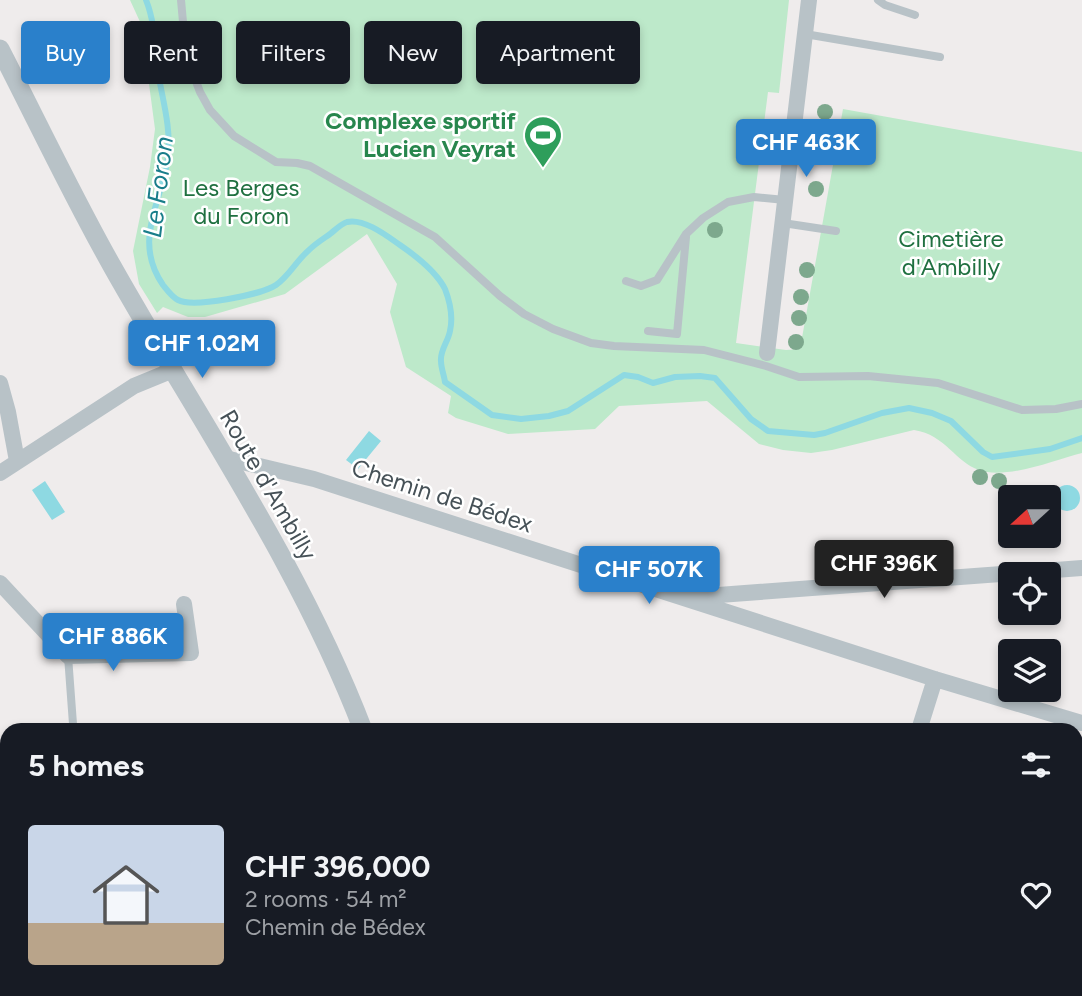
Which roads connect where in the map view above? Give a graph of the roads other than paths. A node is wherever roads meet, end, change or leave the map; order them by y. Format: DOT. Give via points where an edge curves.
graph roads {
  1 [pos="181,0"];
  2 [pos="809,0"];
  3 [pos="878,0"];
  4 [pos="915,15"];
  5 [pos="805,34"];
  6 [pos="0,50"];
  7 [pos="940,57"];
  8 [pos="785,200"];
  9 [pos="782,223"];
  10 [pos="836,231"];
  11 [pos="686,234"];
  12 [pos="626,281"];
  13 [pos="648,331"];
  14 [pos="767,353"];
  15 [pos="173,370"];
  16 [pos="0,383"];
  17 [pos="1082,404"];
  18 [pos="225,458"];
  19 [pos="17,461"];
  20 [pos="0,473"];
  21 [pos="1082,568"];
  22 [pos="0,583"];
  23 [pos="682,598"];
  24 [pos="184,604"];
  25 [pos="68,656"];
  26 [pos="935,679"];
  27 [pos="73,723"];
  28 [pos="360,723"];
  29 [pos="921,723"];
  30 [pos="1082,723"];
  1 -- 17 [label="lane" via="191,72 204,101 234,136 276,162 310,166 435,237 500,296 553,329 600,345 712,352 799,377 868,376 938,383 1022,410"];
  2 -- 5 [label="street"];
  3 -- 4 [label="lane"];
  5 -- 7 [label="lane"];
  5 -- 8 [label="street"];
  6 -- 15 [label="street, Route d'Ambilly" via="110,264"];
  8 -- 9 [label="street"];
  8 -- 11 [label="lane" via="754,197 727,202"];
  9 -- 10 [label="lane"];
  9 -- 14 [label="street"];
  11 -- 12 [label="lane" via="657,280 642,286"];
  11 -- 13 [label="lane" via="677,334"];
  15 -- 18 [label="street, Route d'Ambilly"];
  15 -- 19 [label="street" via="134,386"];
  16 -- 19 [label="street"];
  18 -- 23 [label="street, Chemin de Bédex" via="314,479"];
  18 -- 28 [label="street, Route d'Ambilly" via="310,608"];
  19 -- 20 [label="street"];
  21 -- 23 [label="street, Chemin de Bédex"];
  22 -- 25 [label="street"];
  23 -- 26 [label="street, Chemin de Bédex"];
  24 -- 25 [label="street" via="191,653"];
  25 -- 27 [label="lane"];
  26 -- 29 [label="street"];
  26 -- 30 [label="street, Chemin de Bédex"];
}
